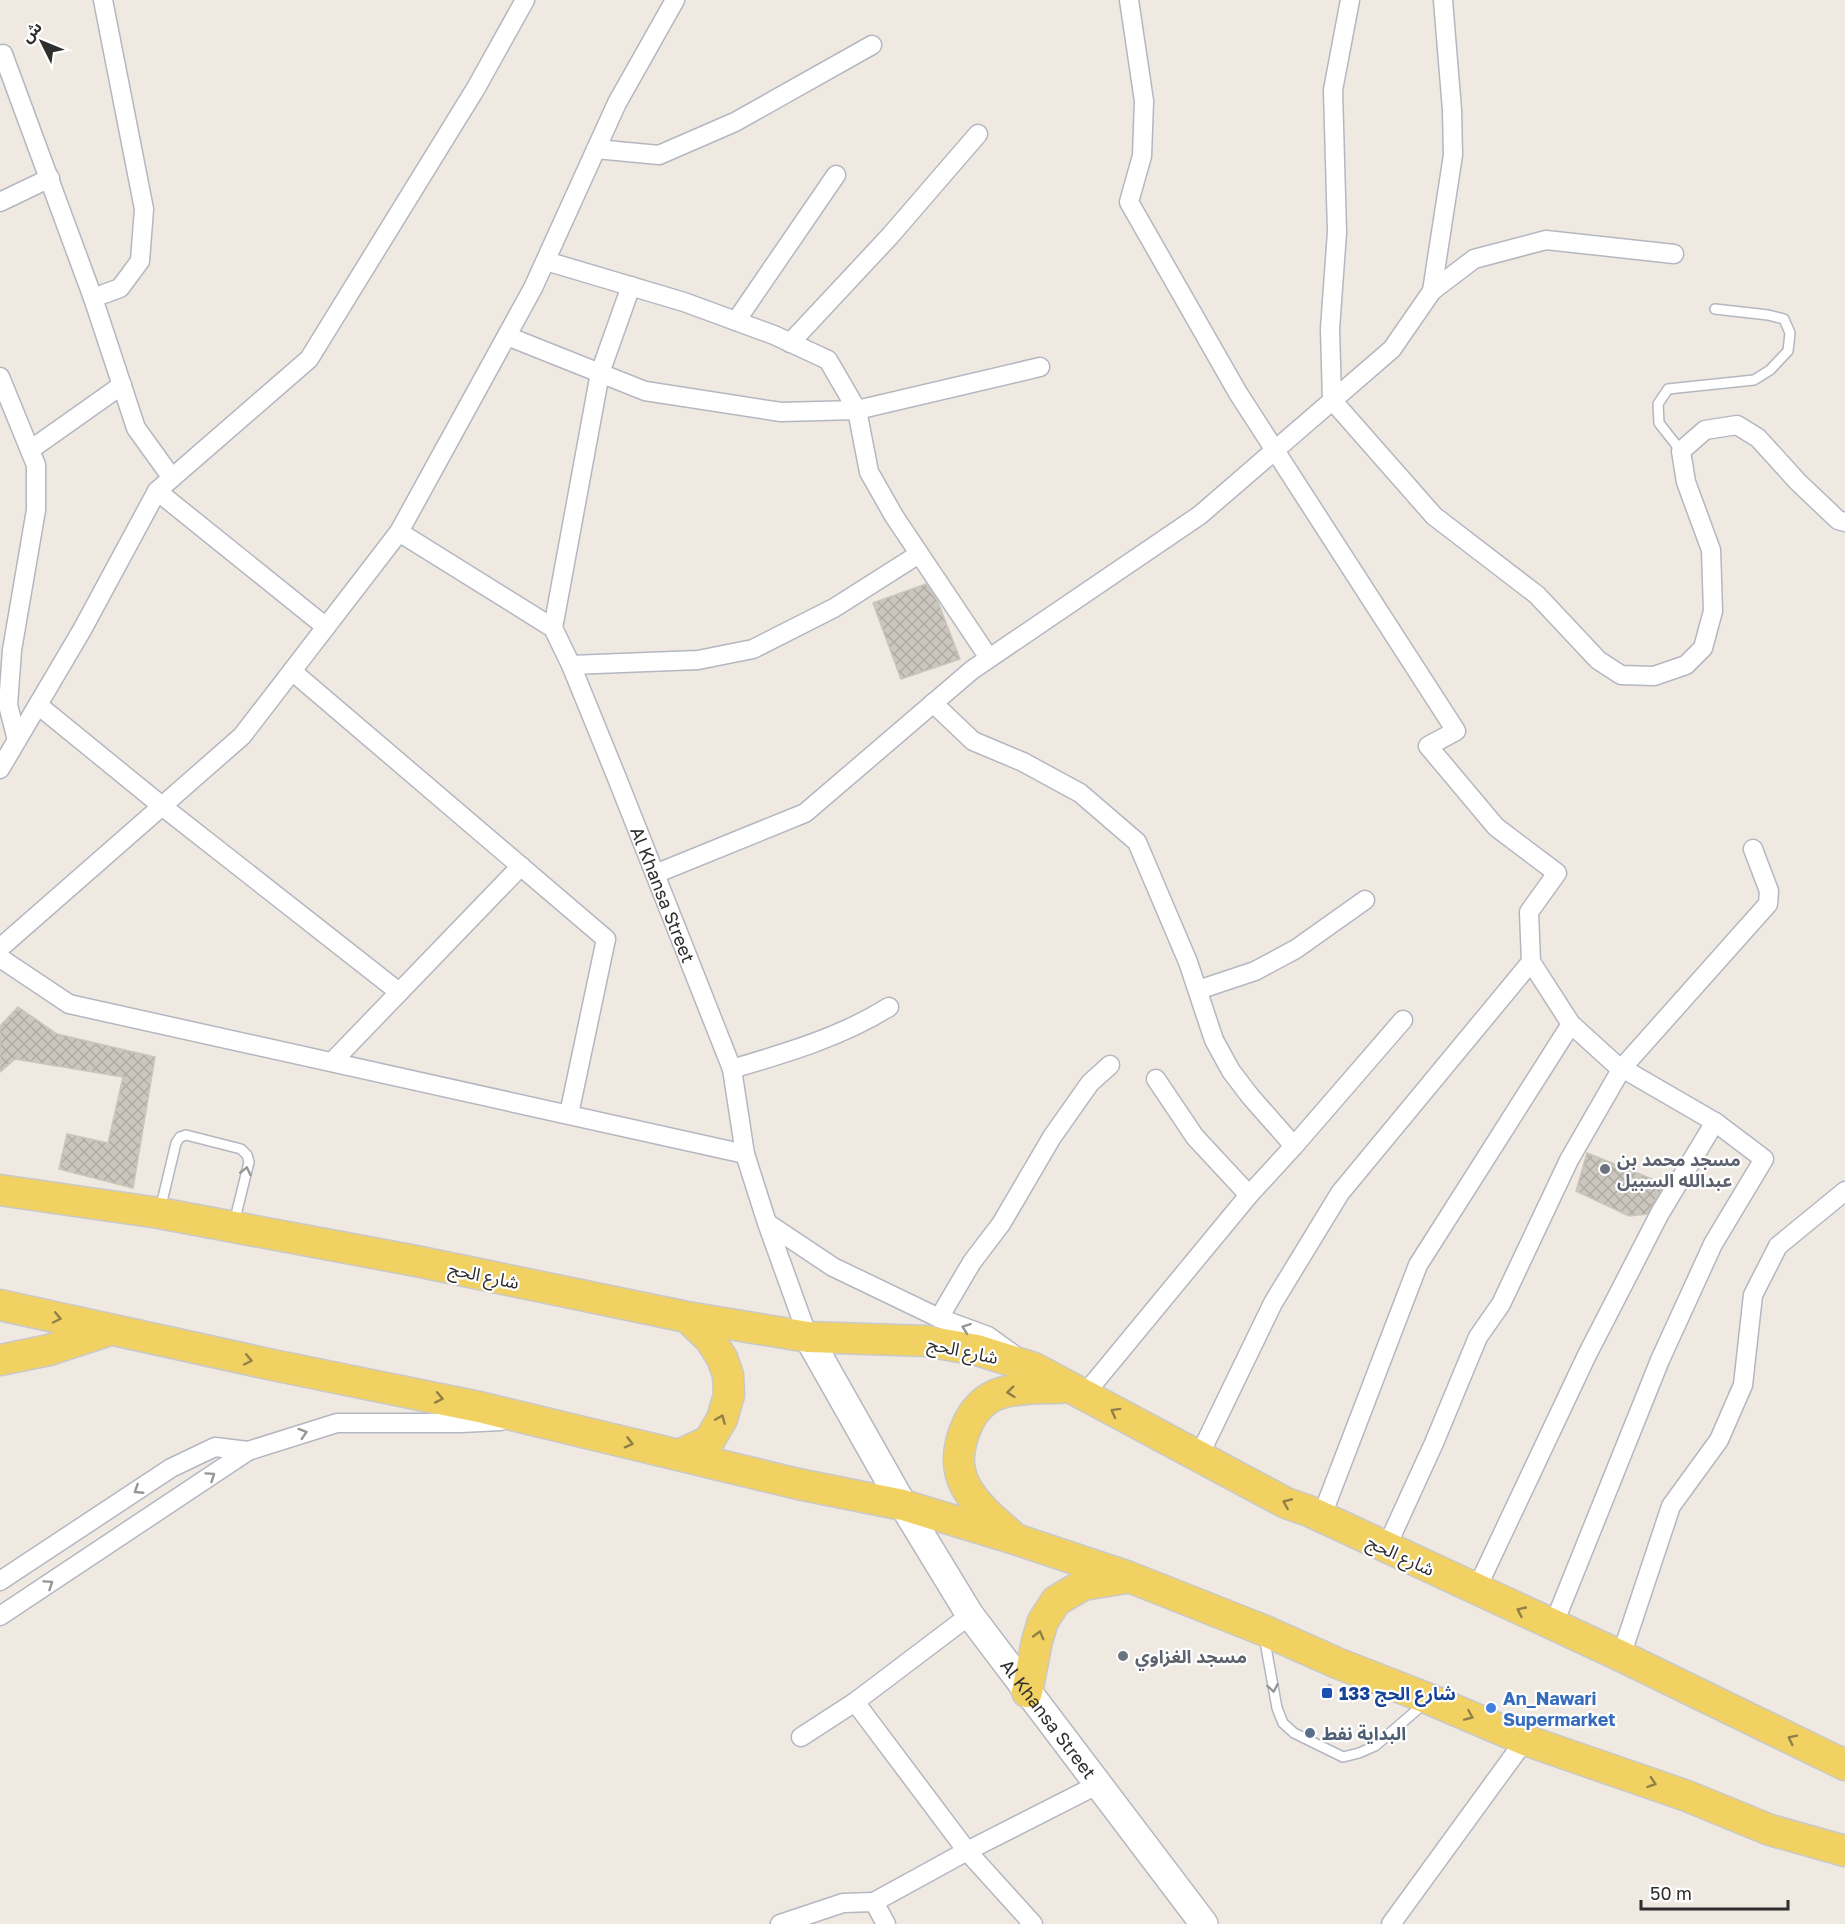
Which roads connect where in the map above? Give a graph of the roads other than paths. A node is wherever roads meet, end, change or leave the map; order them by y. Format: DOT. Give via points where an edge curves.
graph roads {
  1 [pos="103,0"];
  2 [pos="675,0"];
  3 [pos="1129,0"];
  4 [pos="1350,0"];
  5 [pos="1443,0"];
  6 [pos="517,4"];
  7 [pos="872,45"];
  8 [pos="3,54"];
  9 [pos="978,134"];
  10 [pos="596,149"];
  11 [pos="836,175"];
  12 [pos="50,178"];
  13 [pos="0,202"];
  14 [pos="1674,254"];
  15 [pos="546,261"];
  16 [pos="632,286"];
  17 [pos="1432,291"];
  18 [pos="93,298"];
  19 [pos="1715,309"];
  20 [pos="736,321"];
  21 [pos="507,336"];
  22 [pos="790,343"];
  23 [pos="1040,367"];
  24 [pos="600,373"];
  25 [pos="0,377"];
  26 [pos="122,385"];
  27 [pos="1332,400"];
  28 [pos="857,410"];
  29 [pos="30,450"];
  30 [pos="1276,450"];
  31 [pos="1681,451"];
  32 [pos="172,478"];
  33 [pos="157,491"];
  34 [pos="1845,522"];
  35 [pos="399,532"];
  36 [pos="919,554"];
  37 [pos="326,627"];
  38 [pos="553,628"];
  39 [pos="989,658"];
  40 [pos="571,664"];
  41 [pos="292,671"];
  42 [pos="933,703"];
  43 [pos="38,705"];
  44 [pos="17,740"];
  45 [pos="0,769"];
  46 [pos="162,806"];
  47 [pos="1754,849"];
  48 [pos="521,866"];
  49 [pos="655,874"];
  50 [pos="1365,900"];
  51 [pos="0,948"];
  52 [pos="0,958"];
  53 [pos="1531,962"];
  54 [pos="1198,990"];
  55 [pos="399,992"];
  56 [pos="889,1007"];
  57 [pos="1403,1020"];
  58 [pos="1571,1024"];
  59 [pos="332,1062"];
  60 [pos="1110,1065"];
  61 [pos="1622,1068"];
  62 [pos="732,1069"];
  63 [pos="1156,1079"];
  64 [pos="569,1114"];
  65 [pos="1715,1122"];
  66 [pos="1294,1146"];
  67 [pos="745,1154"];
  68 [pos="0,1190"];
  69 [pos="1845,1191"];
  70 [pos="1249,1195"];
  71 [pos="159,1213"];
  72 [pos="767,1223"];
  73 [pos="232,1228"];
  74 [pos="0,1305"];
  75 [pos="687,1317"];
  76 [pos="939,1318"];
  77 [pos="110,1329"];
  78 [pos="808,1337"];
  79 [pos="0,1360"];
  80 [pos="1034,1368"];
  81 [pos="1077,1391"];
  82 [pos="529,1419"];
  83 [pos="248,1451"];
  84 [pos="679,1455"];
  85 [pos="1199,1456"];
  86 [pos="903,1505"];
  87 [pos="1321,1518"];
  88 [pos="1018,1540"];
  89 [pos="1386,1548"];
  90 [pos="1129,1577"];
  91 [pos="0,1581"];
  92 [pos="1476,1590"];
  93 [pos="970,1615"];
  94 [pos="0,1617"];
  95 [pos="1553,1626"];
  96 [pos="1263,1630"];
  97 [pos="1621,1656"];
  98 [pos="1028,1692"];
  99 [pos="1429,1699"];
  100 [pos="855,1702"];
  101 [pos="801,1737"];
  102 [pos="1525,1740"];
  103 [pos="1845,1765"];
  104 [pos="1097,1785"];
  105 [pos="967,1851"];
  106 [pos="1845,1851"];
  107 [pos="873,1902"];
  108 [pos="780,1924"];
  109 [pos="886,1924"];
  110 [pos="1033,1924"];
  111 [pos="1204,1924"];
  112 [pos="1391,1924"];
  1 -- 18 [label="street" via="144,209 140,261 120,288"];
  2 -- 10 [label="street" via="616,103"];
  3 -- 30 [label="street" via="1144,101 1142,156 1129,202"];
  4 -- 27 [label="street" via="1333,90 1337,232 1330,329"];
  5 -- 17 [label="street" via="1453,155"];
  6 -- 32 [label="street" via="476,88 309,359"];
  7 -- 10 [label="street" via="735,122 658,155"];
  8 -- 12 [label="street"];
  9 -- 22 [label="street"];
  10 -- 15 [label="street"];
  11 -- 20 [label="street"];
  12 -- 13 [label="street"];
  12 -- 18 [label="street"];
  14 -- 17 [label="street" via="1546,240 1474,259"];
  15 -- 16 [label="street"];
  15 -- 21 [label="street"];
  16 -- 20 [label="street"];
  16 -- 24 [label="street"];
  17 -- 27 [label="street" via="1392,349"];
  18 -- 26 [label="street"];
  19 -- 31 [label="lane" via="1784,319 1790,333 1788,351 1755,380 1668,389 1658,404 1659,423"];
  20 -- 22 [label="street"];
  21 -- 24 [label="street"];
  21 -- 35 [label="street"];
  22 -- 28 [label="street" via="828,360"];
  23 -- 28 [label="street"];
  24 -- 28 [label="street" via="645,391 781,412"];
  24 -- 38 [label="street"];
  25 -- 29 [label="street"];
  26 -- 29 [label="street"];
  26 -- 32 [label="street" via="136,428"];
  27 -- 30 [label="street"];
  27 -- 31 [label="street" via="1434,516 1537,595 1598,660 1621,675 1654,676 1686,665 1703,648 1713,611 1711,550 1686,482"];
  28 -- 36 [label="street" via="869,472"];
  29 -- 44 [label="street" via="36,465 36,510 12,650 8,705"];
  30 -- 39 [label="street" via="1200,515"];
  30 -- 53 [label="street" via="1456,731 1428,746 1496,827 1557,873 1529,912"];
  31 -- 34 [label="street" via="1705,430 1737,425 1758,438 1798,482 1838,520"];
  32 -- 33 [label="street"];
  33 -- 37 [label="street"];
  33 -- 43 [label="street"];
  35 -- 37 [label="street"];
  35 -- 38 [label="street"];
  36 -- 39 [label="street"];
  36 -- 40 [label="street" via="834,608 753,649 698,660"];
  37 -- 41 [label="street"];
  38 -- 40 [label="street, Al Khansa Street"];
  39 -- 42 [label="street"];
  40 -- 49 [label="street, Al Khansa Street"];
  41 -- 46 [label="street" via="242,736"];
  41 -- 48 [label="street"];
  42 -- 49 [label="street" via="805,813"];
  42 -- 54 [label="street" via="973,741 1080,793 1137,842"];
  43 -- 44 [label="street"];
  43 -- 46 [label="street"];
  44 -- 45 [label="street"];
  46 -- 51 [label="street"];
  46 -- 55 [label="street"];
  47 -- 61 [label="street" via="1769,891 1768,904"];
  48 -- 55 [label="street"];
  48 -- 64 [label="street" via="606,939"];
  49 -- 62 [label="street, Al Khansa Street"];
  50 -- 54 [label="street" via="1296,949 1255,971"];
  52 -- 59 [label="street" via="69,1004"];
  53 -- 58 [label="street"];
  53 -- 85 [label="street" via="1340,1193 1273,1303"];
  54 -- 66 [label="street" via="1214,1040 1231,1071"];
  55 -- 59 [label="street"];
  56 -- 62 [label="street" via="863,1024 785,1054"];
  57 -- 66 [label="street"];
  58 -- 61 [label="street"];
  58 -- 87 [label="street" via="1418,1265"];
  59 -- 64 [label="street"];
  60 -- 76 [label="street" via="1090,1083 1052,1137"];
  61 -- 65 [label="street"];
  61 -- 89 [label="street" via="1569,1160 1501,1304 1478,1337"];
  62 -- 67 [label="street, Al Khansa Street"];
  63 -- 70 [label="street" via="1195,1137"];
  64 -- 67 [label="street"];
  65 -- 92 [label="street" via="1660,1213 1587,1355"];
  65 -- 95 [label="street" via="1764,1159 1713,1244 1659,1359"];
  66 -- 70 [label="street"];
  67 -- 72 [label="street, Al Khansa Street"];
  68 -- 71 [label="main road, شارع الحج"];
  69 -- 97 [label="street" via="1778,1246 1753,1295 1743,1385 1719,1440 1671,1506"];
  70 -- 81 [label="street"];
  71 -- 73 [label="main road, شارع الحج"];
  73 -- 71 [label="lane, one-way" via="249,1162 247,1155 241,1149 186,1135 176,1143"];
  72 -- 76 [label="street" via="833,1267"];
  72 -- 78 [label="street, Al Khansa Street"];
  73 -- 75 [label="main road, شارع الحج"];
  74 -- 77 [label="main road, one-way"];
  75 -- 78 [label="main road, شارع الحج"];
  84 -- 75 [label="main road, one-way" via="709,1441 723,1419 729,1395 722,1358 710,1339"];
  80 -- 76 [label="street, one-way" via="988,1336"];
  77 -- 79 [label="main road" via="49,1350"];
  77 -- 82 [label="main road, one-way"];
  78 -- 80 [label="main road, شارع الحج" via="926,1341 977,1350"];
  78 -- 86 [label="street, Al Khansa Street"];
  80 -- 81 [label="main road, شارع الحج"];
  85 -- 81 [label="main road, شارع الحج, one-way"];
  81 -- 88 [label="main road, one-way" via="1000,1393 973,1413 962,1435 959,1473 974,1500"];
  83 -- 82 [label="street, one-way" via="337,1423"];
  82 -- 84 [label="main road, one-way"];
  83 -- 91 [label="street, one-way" via="215,1447 171,1468"];
  94 -- 83 [label="street, one-way"];
  84 -- 86 [label="main road"];
  87 -- 85 [label="main road, شارع الحج, one-way"];
  86 -- 88 [label="main road"];
  86 -- 93 [label="street, Al Khansa Street"];
  87 -- 89 [label="main road, شارع الحج"];
  88 -- 90 [label="main road"];
  89 -- 92 [label="main road, شارع الحج"];
  90 -- 96 [label="main road"];
  98 -- 90 [label="main road, one-way" via="1043,1621 1056,1601 1083,1585"];
  95 -- 92 [label="main road, شارع الحج, one-way"];
  93 -- 98 [label="street, Al Khansa Street"];
  93 -- 100 [label="street"];
  95 -- 97 [label="main road, شارع الحج"];
  96 -- 99 [label="main road"];
  96 -- 99 [label="lane, one-way" via="1283,1723 1294,1733 1343,1756 1375,1746"];
  103 -- 97 [label="main road, شارع الحج, one-way"];
  98 -- 104 [label="street, Al Khansa Street"];
  99 -- 102 [label="main road, one-way"];
  100 -- 101 [label="street"];
  100 -- 105 [label="street"];
  102 -- 106 [label="main road, one-way" via="1687,1796 1770,1830"];
  102 -- 112 [label="street"];
  104 -- 105 [label="street"];
  104 -- 111 [label="street, Al Khansa Street"];
  105 -- 107 [label="street"];
  105 -- 110 [label="street"];
  107 -- 108 [label="street" via="843,1903"];
  107 -- 109 [label="street"];
}
